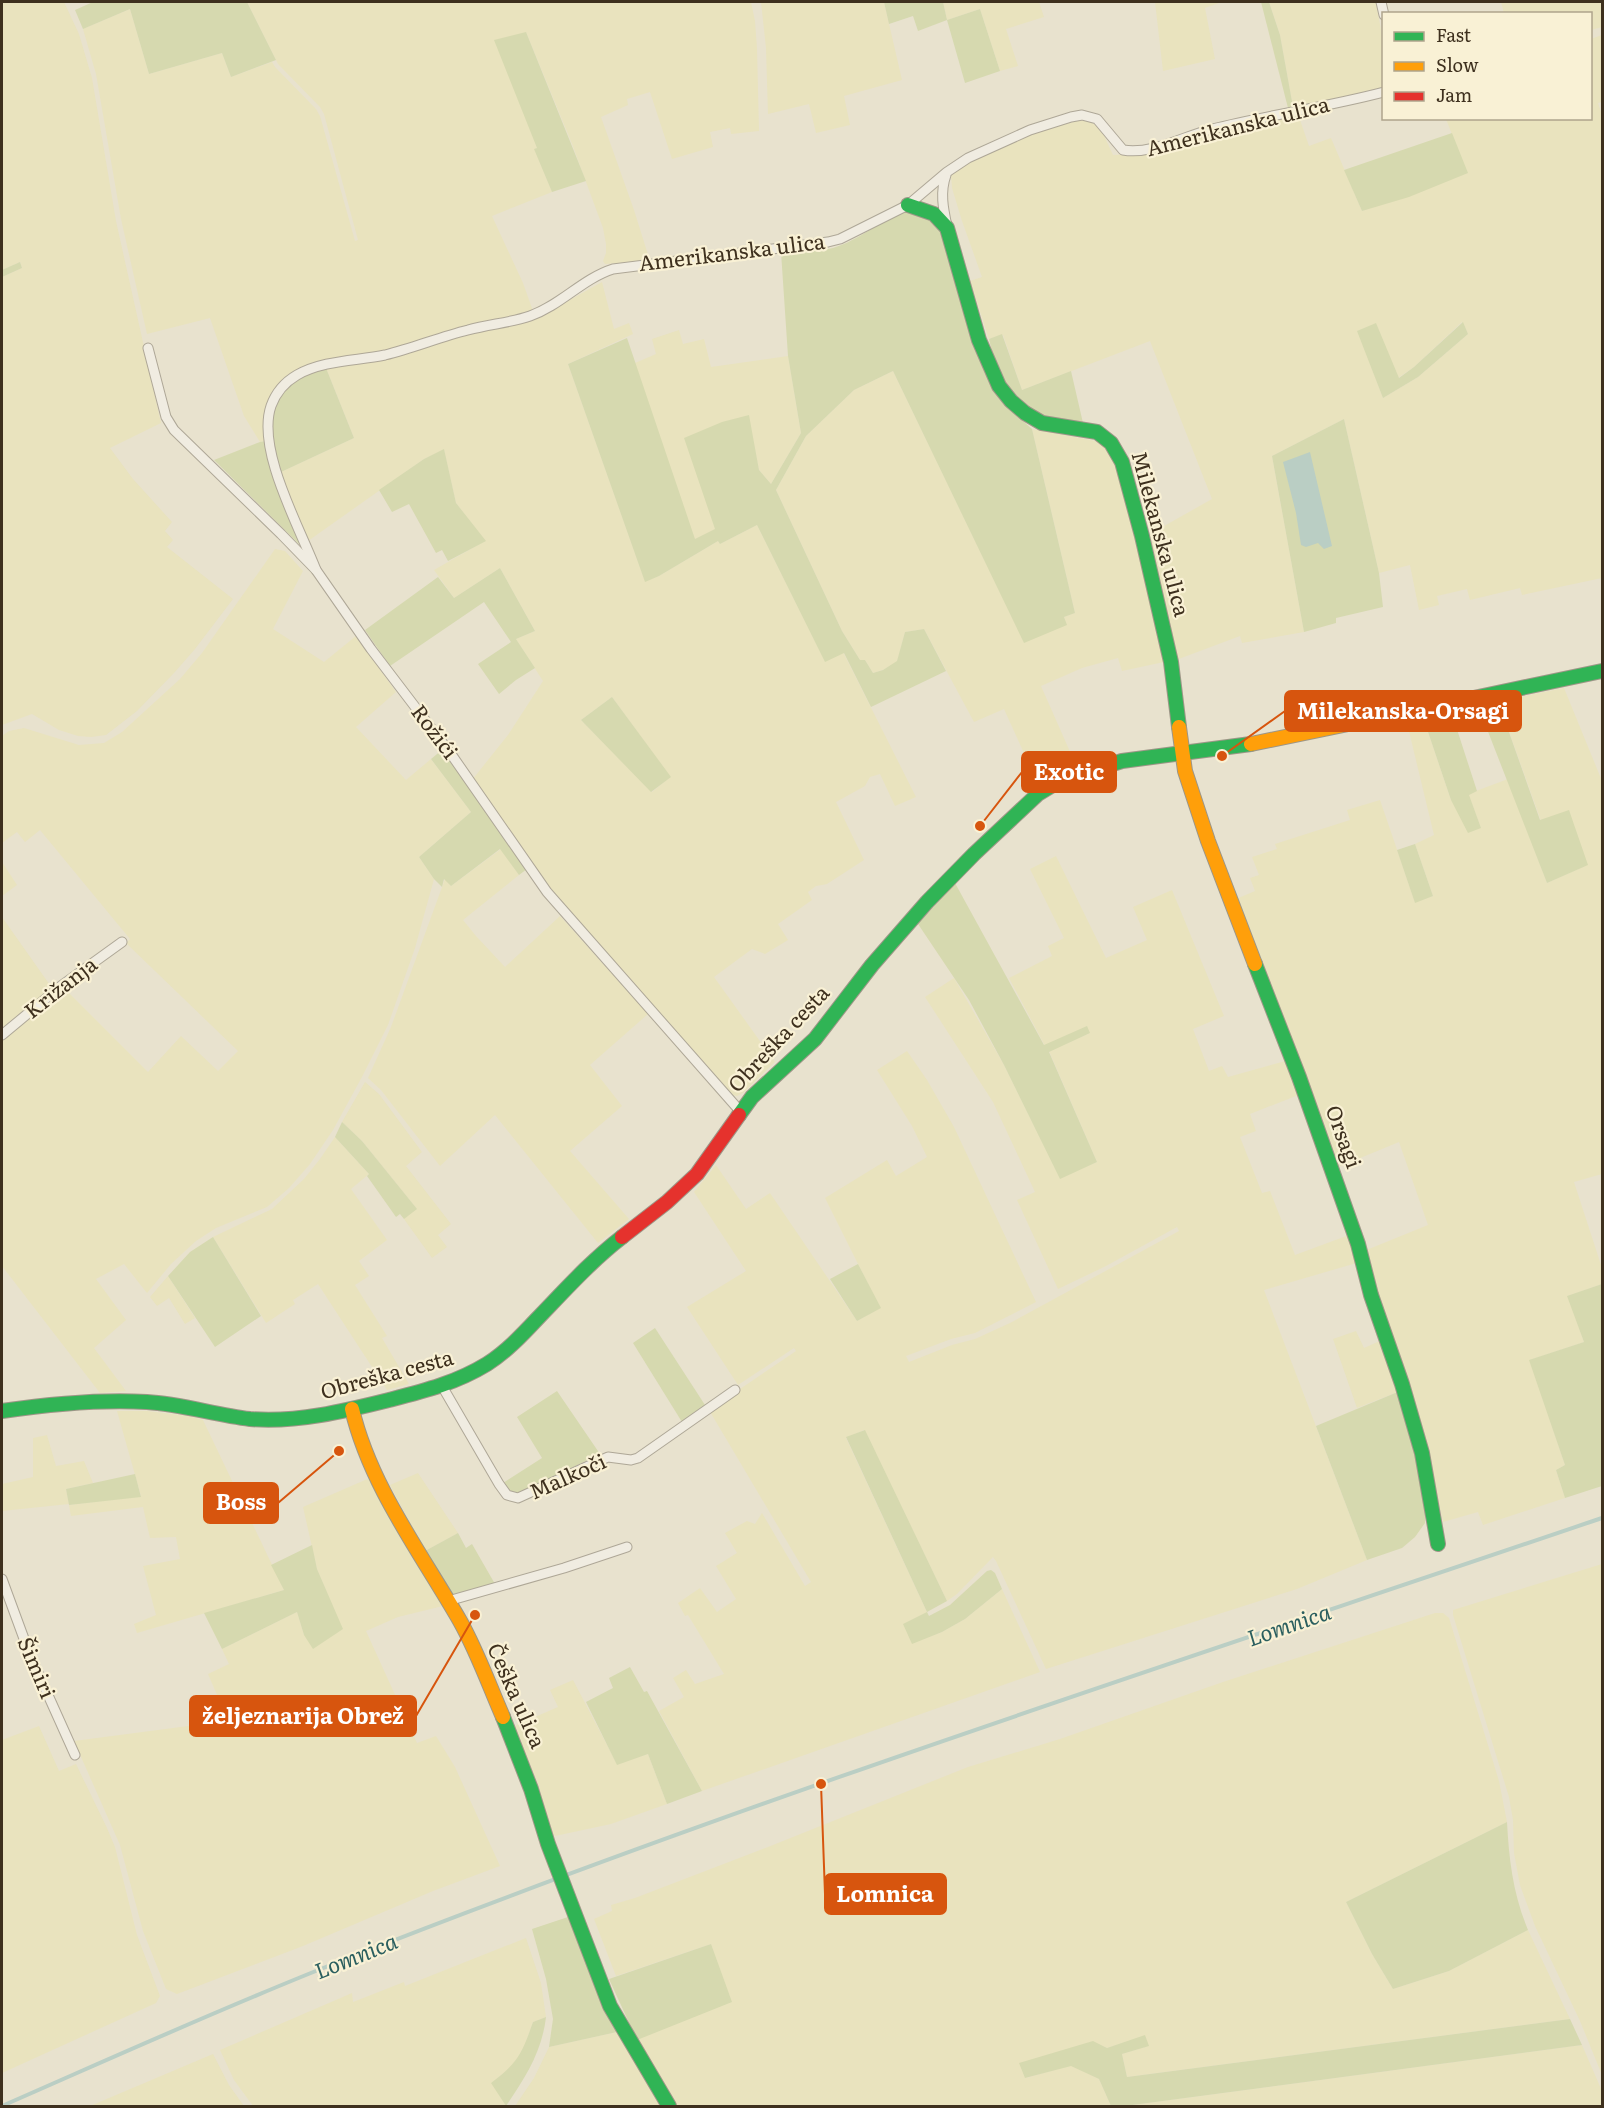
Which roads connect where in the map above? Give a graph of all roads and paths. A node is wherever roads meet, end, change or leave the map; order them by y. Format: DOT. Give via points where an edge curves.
graph roads {
  1 [pos="1382,92"];
  2 [pos="947,172"];
  3 [pos="908,205"];
  4 [pos="947,228"];
  5 [pos="148,348"];
  6 [pos="316,570"];
  7 [pos="1602,672"];
  8 [pos="1183,753"];
  9 [pos="122,942"];
  10 [pos="2,1035"];
  11 [pos="740,1112"];
  12 [pos="442,1386"];
  13 [pos="735,1390"];
  14 [pos="352,1409"];
  15 [pos="2,1411"];
  16 [pos="1438,1544"];
  17 [pos="627,1547"];
  18 [pos="2,1579"];
  19 [pos="448,1602"];
  20 [pos="75,1755"];
  21 [pos="669,2106"];
  1 -- 2 [label="street, Amerikanska ulica" via="1211,129 1139,152 1123,150 1097,119 1082,115 1030,130 968,158"];
  2 -- 3 [label="street, Amerikanska ulica"];
  2 -- 4 [label="street, Milekanska ulica" via="942,196"];
  3 -- 4 [label="street" via="934,214"];
  3 -- 6 [label="street, Amerikanska ulica" via="828,242 613,269 530,316 384,355 320,366 288,380 270,408 272,456 287,504"];
  4 -- 8 [label="street, Milekanska ulica" via="979,340 999,386 1011,401 1042,423 1104,436 1118,453 1171,662"];
  5 -- 6 [label="street, Rožići" via="166,417 174,430"];
  6 -- 11 [label="street, Rožići" via="547,892"];
  7 -- 8 [label="street, Obreška cesta" via="1286,738"];
  8 -- 11 [label="street, Obreška cesta" via="1098,768 1061,780 1038,794 927,902 814,1039"];
  8 -- 16 [label="street, Orsagi" via="1208,841 1358,1244 1422,1453"];
  9 -- 10 [label="street, Križanja"];
  11 -- 12 [label="street, Obreška cesta" via="697,1174 600,1254 516,1341 479,1369"];
  12 -- 13 [label="street, Malkoči" via="499,1484 507,1495 518,1498 608,1457 638,1458"];
  12 -- 14 [label="street, Obreška cesta"];
  14 -- 15 [label="street, Obreška cesta" via="271,1420 145,1402 57,1403"];
  14 -- 19 [label="street, Češka ulica" via="358,1435 394,1511"];
  17 -- 19 [label="street"];
  18 -- 20 [label="street, Šimiri" via="30,1655"];
  19 -- 21 [label="street, Češka ulica" via="513,1740 610,2006"];
}
